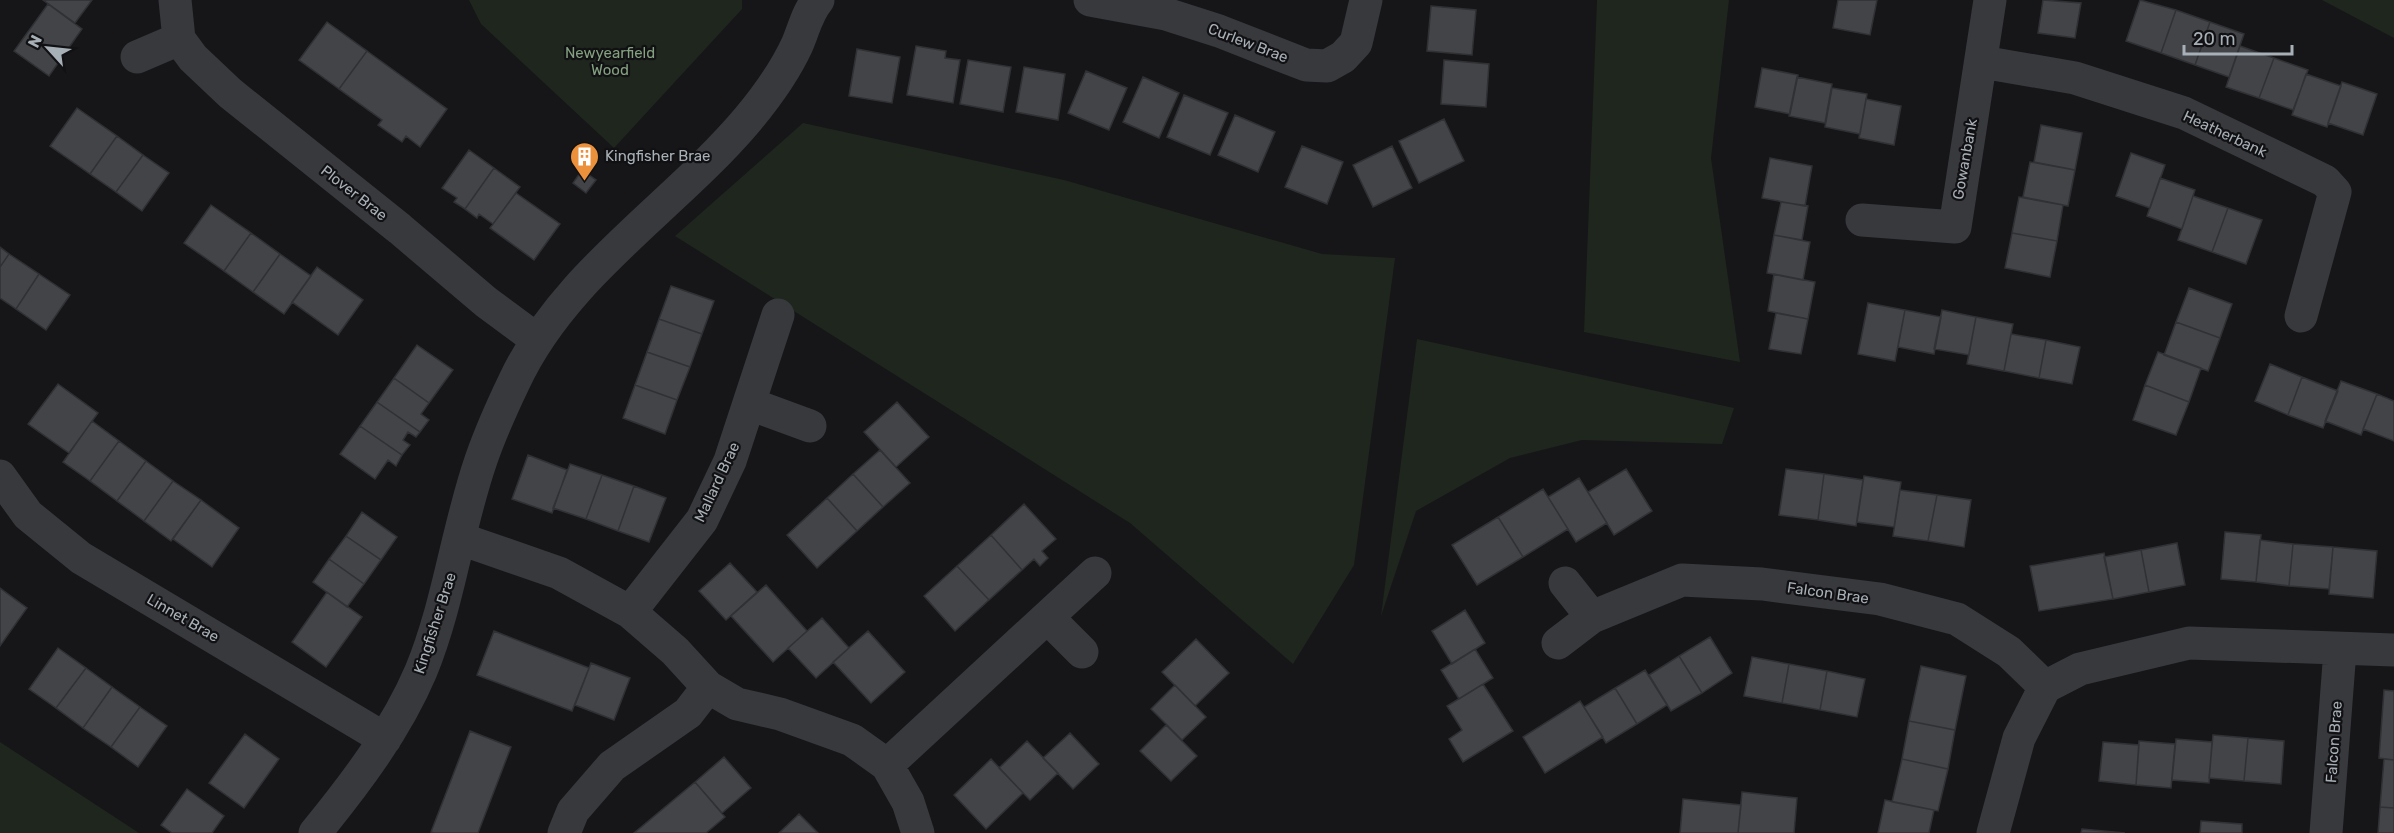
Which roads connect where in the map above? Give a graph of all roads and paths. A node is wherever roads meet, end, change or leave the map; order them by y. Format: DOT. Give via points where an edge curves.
graph roads {
  1 [pos="175,0"];
  2 [pos="818,0"];
  3 [pos="1090,0"];
  4 [pos="1366,0"];
  5 [pos="1990,0"];
  6 [pos="179,39"];
  7 [pos="137,57"];
  8 [pos="1982,62"];
  9 [pos="1862,220"];
  10 [pos="778,315"];
  11 [pos="2301,316"];
  12 [pos="536,339"];
  13 [pos="750,404"];
  14 [pos="810,426"];
  15 [pos="0,476"];
  16 [pos="461,539"];
  17 [pos="1095,573"];
  18 [pos="1565,583"];
  19 [pos="630,612"];
  20 [pos="1592,617"];
  21 [pos="1048,618"];
  22 [pos="1557,644"];
  23 [pos="2340,650"];
  24 [pos="2394,650"];
  25 [pos="1082,652"];
  26 [pos="708,687"];
  27 [pos="2045,687"];
  28 [pos="385,739"];
  29 [pos="887,765"];
  30 [pos="315,833"];
  31 [pos="564,833"];
  32 [pos="918,833"];
  33 [pos="1994,833"];
  34 [pos="2326,833"];
  1 -- 6 [label="street"];
  2 -- 12 [label="street, Kingfisher Brae" via="777,84 744,123 578,289"];
  3 -- 4 [label="street, Curlew Brae" via="1166,14 1306,65 1327,66 1356,43"];
  5 -- 8 [label="street, Gowanbank"];
  6 -- 7 [label="street"];
  6 -- 12 [label="street, Plover Brae" via="230,93"];
  8 -- 9 [label="street, Gowanbank" via="1955,227"];
  8 -- 11 [label="street, Heatherbank" via="2075,78 2184,113 2325,181 2335,192"];
  10 -- 13 [label="street, Mallard Brae"];
  12 -- 16 [label="street, Kingfisher Brae" via="481,461"];
  13 -- 14 [label="street"];
  13 -- 19 [label="street, Mallard Brae" via="702,520"];
  15 -- 28 [label="street, Linnet Brae" via="28,515 81,558"];
  16 -- 19 [label="street" via="559,573"];
  16 -- 28 [label="street, Kingfisher Brae" via="421,671"];
  17 -- 21 [label="street"];
  18 -- 20 [label="street"];
  19 -- 26 [label="street" via="675,651"];
  20 -- 22 [label="street, Falcon Brae"];
  20 -- 27 [label="street, Falcon Brae" via="1682,580 1762,584 1880,600 1957,619 2009,652"];
  21 -- 25 [label="street"];
  21 -- 29 [label="street"];
  23 -- 24 [label="street"];
  23 -- 27 [label="street" via="2189,643 2080,669"];
  23 -- 34 [label="street, Falcon Brae"];
  26 -- 29 [label="street" via="737,704 780,714 852,740"];
  26 -- 31 [label="street" via="688,713 612,766 573,811"];
  27 -- 33 [label="street" via="2019,738"];
  28 -- 30 [label="street, Kingfisher Brae"];
  29 -- 32 [label="street" via="908,802"];
}
